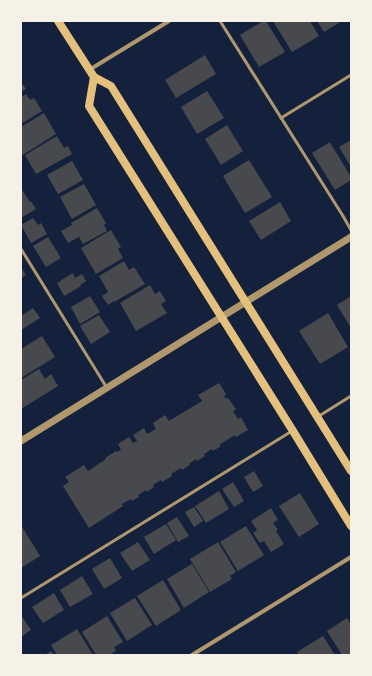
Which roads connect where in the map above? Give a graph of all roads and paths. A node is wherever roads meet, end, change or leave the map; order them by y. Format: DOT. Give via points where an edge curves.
graph roads {
  1 [pos="58,21"];
  2 [pos="169,21"];
  3 [pos="220,21"];
  4 [pos="90,70"];
  5 [pos="351,75"];
  6 [pos="94,77"];
  7 [pos="281,118"];
  8 [pos="351,230"];
  9 [pos="351,237"];
  10 [pos="21,249"];
  11 [pos="245,302"];
  12 [pos="221,316"];
  13 [pos="107,388"];
  14 [pos="351,396"];
  15 [pos="317,417"];
  16 [pos="293,431"];
  17 [pos="21,441"];
  18 [pos="351,471"];
  19 [pos="351,526"];
  20 [pos="351,557"];
  21 [pos="21,598"];
  22 [pos="192,655"];
  1 -- 4 [label="main road"];
  2 -- 4 [label="street"];
  3 -- 7 [label="lane"];
  4 -- 6 [label="main road"];
  5 -- 7 [label="lane"];
  6 -- 11 [label="main road" via="111,86"];
  6 -- 12 [label="main road" via="89,106"];
  7 -- 8 [label="lane"];
  9 -- 11 [label="street"];
  10 -- 13 [label="lane"];
  11 -- 12 [label="street"];
  11 -- 15 [label="main road"];
  12 -- 13 [label="street"];
  12 -- 16 [label="main road"];
  13 -- 17 [label="street"];
  14 -- 15 [label="lane"];
  15 -- 18 [label="main road"];
  16 -- 19 [label="main road"];
  16 -- 21 [label="lane"];
  20 -- 22 [label="street"];
}
